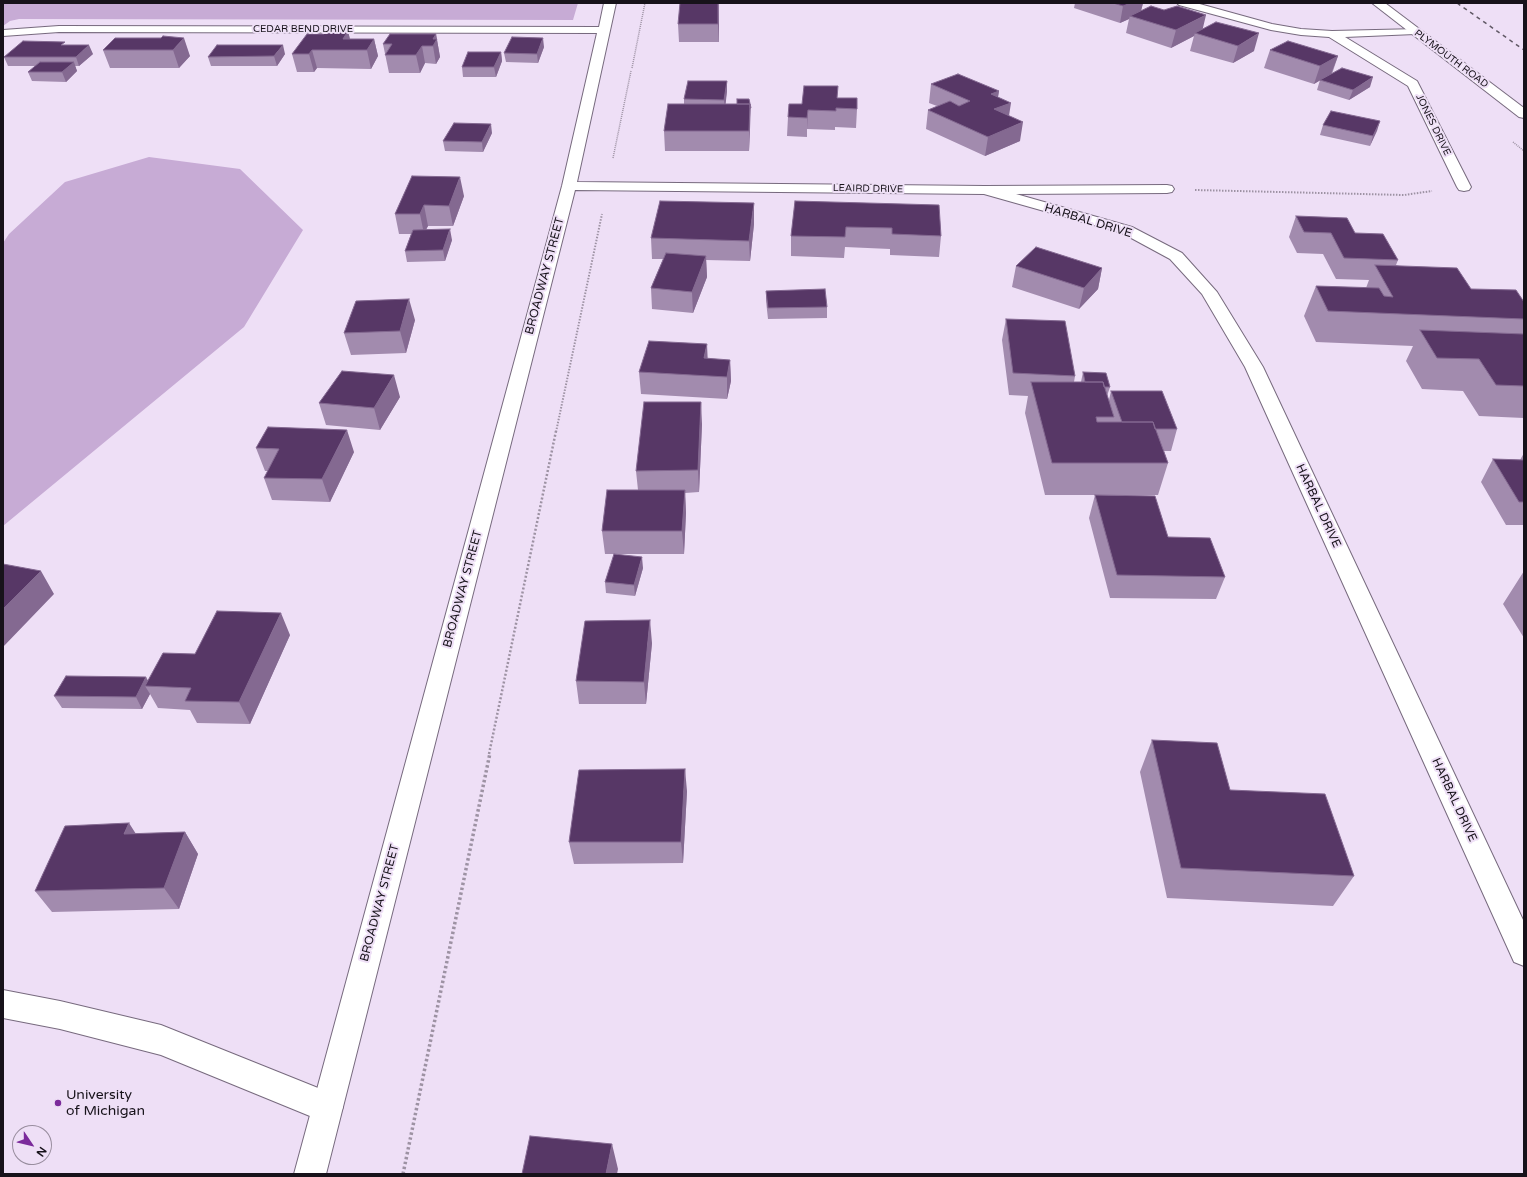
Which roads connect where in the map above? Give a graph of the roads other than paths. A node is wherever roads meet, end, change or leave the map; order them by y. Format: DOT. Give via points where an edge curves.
graph roads {
  1 [pos="610,3"];
  2 [pos="1183,3"];
  3 [pos="1378,3"];
  4 [pos="604,30"];
  5 [pos="1415,31"];
  6 [pos="3,33"];
  7 [pos="1332,34"];
  8 [pos="1524,114"];
  9 [pos="569,186"];
  10 [pos="1464,187"];
  11 [pos="1167,189"];
  12 [pos="985,190"];
  13 [pos="1524,953"];
  14 [pos="3,1004"];
  15 [pos="327,1107"];
  16 [pos="310,1174"];
  1 -- 4 [label="street, BROADWAY STREET"];
  2 -- 7 [label="street, JONES DRIVE" via="1271,27"];
  3 -- 5 [label="street, PLYMOUTH ROAD"];
  4 -- 6 [label="street, CEDAR BEND DRIVE" via="58,29"];
  4 -- 9 [label="street, BROADWAY STREET"];
  5 -- 7 [label="street, JONES DRIVE"];
  5 -- 8 [label="street, PLYMOUTH ROAD"];
  7 -- 10 [label="street, JONES DRIVE" via="1413,84"];
  9 -- 12 [label="street, LEAIRD DRIVE"];
  9 -- 15 [label="street, BROADWAY STREET"];
  11 -- 12 [label="street, LEAIRD DRIVE"];
  12 -- 13 [label="street, HARBAL DRIVE" via="1127,230 1176,256 1209,292 1254,367"];
  14 -- 15 [label="street" via="60,1015 160,1040"];
  15 -- 16 [label="street, BROADWAY STREET"];
}
